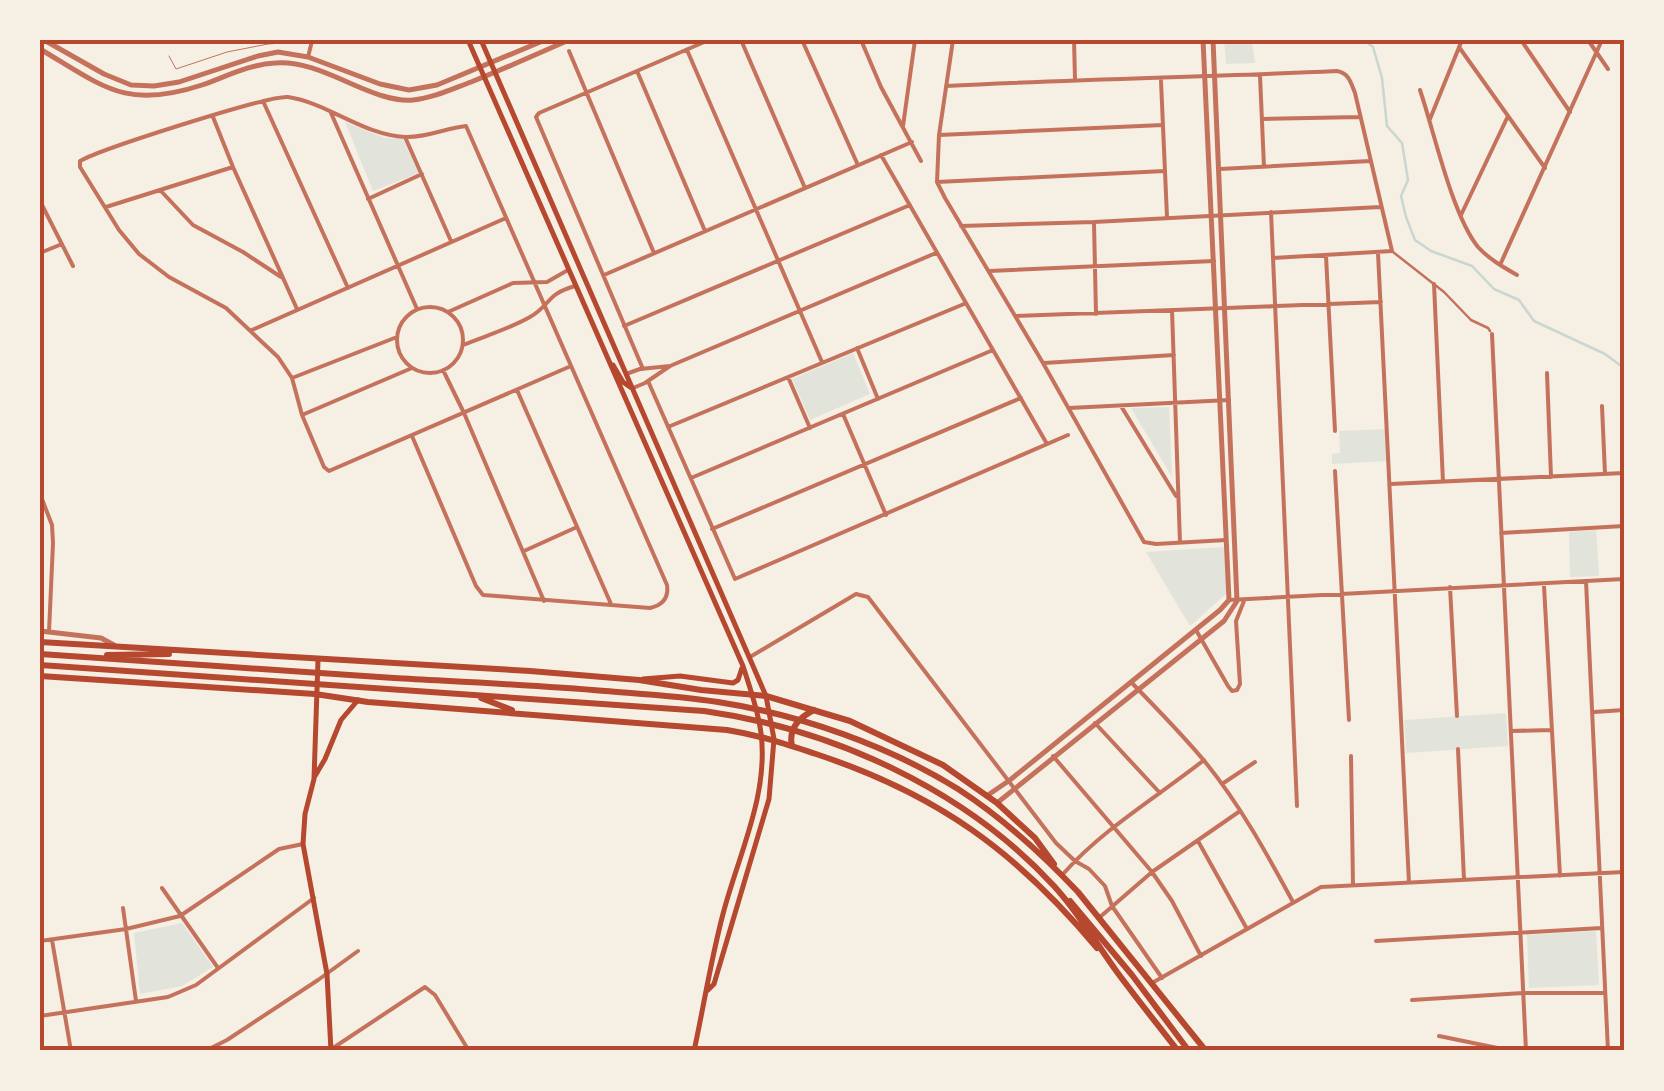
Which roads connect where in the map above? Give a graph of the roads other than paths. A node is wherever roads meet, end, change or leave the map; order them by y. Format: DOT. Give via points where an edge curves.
graph roads {
  1 [pos="44,40"];
  2 [pos="313,40"];
  3 [pos="468,40"];
  4 [pos="481,40"];
  5 [pos="545,40"];
  6 [pos="567,40"];
  7 [pos="710,40"];
  8 [pos="741,40"];
  9 [pos="802,40"];
  10 [pos="860,40"];
  11 [pos="915,40"];
  12 [pos="952,40"];
  13 [pos="1074,40"];
  14 [pos="1203,40"];
  15 [pos="1213,40"];
  16 [pos="1462,40"];
  17 [pos="1520,40"];
  18 [pos="1588,40"];
  19 [pos="1602,40"];
  20 [pos="1459,48"];
  21 [pos="40,49"];
  22 [pos="569,50"];
  23 [pos="687,50"];
  24 [pos="1596,52"];
  25 [pos="169,56"];
  26 [pos="308,57"];
  27 [pos="491,64"];
  28 [pos="480,68"];
  29 [pos="1608,69"];
  30 [pos="637,71"];
  31 [pos="495,73"];
  32 [pos="1260,74"];
  33 [pos="484,77"];
  34 [pos="1205,77"];
  35 [pos="1214,77"];
  36 [pos="1076,79"];
  37 [pos="1161,79"];
  38 [pos="946,86"];
  39 [pos="1420,90"];
  40 [pos="586,93"];
  41 [pos="264,101"];
  42 [pos="331,112"];
  43 [pos="1570,112"];
  44 [pos="213,116"];
  45 [pos="1508,116"];
  46 [pos="1360,117"];
  47 [pos="1430,119"];
  48 [pos="1262,120"];
  49 [pos="1163,125"];
  50 [pos="903,126"];
  51 [pos="939,135"];
  52 [pos="405,137"];
  53 [pos="912,142"];
  54 [pos="881,155"];
  55 [pos="922,161"];
  56 [pos="1370,161"];
  57 [pos="858,165"];
  58 [pos="1264,167"];
  59 [pos="233,168"];
  60 [pos="1544,168"];
  61 [pos="1219,169"];
  62 [pos="1165,171"];
  63 [pos="422,174"];
  64 [pos="937,182"];
  65 [pos="805,188"];
  66 [pos="160,190"];
  67 [pos="368,199"];
  68 [pos="550,200"];
  69 [pos="40,201"];
  70 [pos="540,205"];
  71 [pos="910,205"];
  72 [pos="106,207"];
  73 [pos="1380,207"];
  74 [pos="756,209"];
  75 [pos="1271,212"];
  76 [pos="1221,214"];
  77 [pos="1212,215"];
  78 [pos="1461,215"];
  79 [pos="1167,216"];
  80 [pos="506,218"];
  81 [pos="1094,222"];
  82 [pos="961,226"];
  83 [pos="705,231"];
  84 [pos="451,241"];
  85 [pos="62,244"];
  86 [pos="1392,250"];
  87 [pos="1378,252"];
  88 [pos="40,253"];
  89 [pos="654,253"];
  90 [pos="936,253"];
  91 [pos="1326,255"];
  92 [pos="1273,258"];
  93 [pos="778,260"];
  94 [pos="1215,261"];
  95 [pos="398,265"];
  96 [pos="1500,265"];
  97 [pos="73,266"];
  98 [pos="1094,268"];
  99 [pos="568,270"];
  100 [pos="989,271"];
  101 [pos="1517,275"];
  102 [pos="602,276"];
  103 [pos="282,277"];
  104 [pos="536,283"];
  105 [pos="1434,284"];
  106 [pos="575,286"];
  107 [pos="348,288"];
  108 [pos="1381,302"];
  109 [pos="966,303"];
  110 [pos="1328,304"];
  111 [pos="544,306"];
  112 [pos="1276,306"];
  113 [pos="1226,308"];
  114 [pos="417,309"];
  115 [pos="1217,309"];
  116 [pos="297,310"];
  117 [pos="800,310"];
  118 [pos="1172,310"];
  119 [pos="448,312"];
  120 [pos="1096,314"];
  121 [pos="1016,316"];
  122 [pos="624,326"];
  123 [pos="252,330"];
  124 [pos="1492,334"];
  125 [pos="397,337"];
  126 [pos="463,345"];
  127 [pos="857,348"];
  128 [pos="993,350"];
  129 [pos="605,355"];
  130 [pos="1174,355"];
  131 [pos="822,362"];
  132 [pos="1043,362"];
  133 [pos="571,366"];
  134 [pos="670,366"];
  135 [pos="412,368"];
  136 [pos="643,369"];
  137 [pos="443,370"];
  138 [pos="1547,373"];
  139 [pos="626,374"];
  140 [pos="788,377"];
  141 [pos="292,378"];
  142 [pos="648,381"];
  143 [pos="633,388"];
  144 [pos="517,390"];
  145 [pos="1021,398"];
  146 [pos="878,399"];
  147 [pos="1230,400"];
  148 [pos="1219,401"];
  149 [pos="1175,402"];
  150 [pos="1120,406"];
  151 [pos="1602,406"];
  152 [pos="1068,408"];
  153 [pos="464,413"];
  154 [pos="843,414"];
  155 [pos="302,415"];
  156 [pos="668,426"];
  157 [pos="810,428"];
  158 [pos="1335,430"];
  159 [pos="1068,435"];
  160 [pos="412,436"];
  161 [pos="1047,444"];
  162 [pos="865,464"];
  163 [pos="1335,470"];
  164 [pos="1605,474"];
  165 [pos="1624,474"];
  166 [pos="1551,477"];
  167 [pos="691,478"];
  168 [pos="1498,479"];
  169 [pos="1443,482"];
  170 [pos="1391,484"];
  171 [pos="40,494"];
  172 [pos="1178,500"];
  173 [pos="886,515"];
  174 [pos="1624,526"];
  175 [pos="578,527"];
  176 [pos="712,529"];
  177 [pos="1500,533"];
  178 [pos="1226,540"];
  179 [pos="1180,543"];
  180 [pos="524,552"];
  181 [pos="1624,579"];
  182 [pos="1586,582"];
  183 [pos="1544,584"];
  184 [pos="1502,586"];
  185 [pos="1450,587"];
  186 [pos="1396,591"];
  187 [pos="1343,593"];
  188 [pos="1288,597"];
  189 [pos="1229,600"];
  190 [pos="544,601"];
  191 [pos="1241,601"];
  192 [pos="611,604"];
  193 [pos="1196,630"];
  194 [pos="40,631"];
  195 [pos="50,632"];
  196 [pos="1203,638"];
  197 [pos="40,642"];
  198 [pos="116,647"];
  199 [pos="200,653"];
  200 [pos="40,654"];
  201 [pos="96,657"];
  202 [pos="750,657"];
  203 [pos="318,660"];
  204 [pos="40,665"];
  205 [pos="743,666"];
  206 [pos="466,669"];
  207 [pos="40,676"];
  208 [pos="639,680"];
  209 [pos="501,682"];
  210 [pos="1131,682"];
  211 [pos="1138,690"];
  212 [pos="720,692"];
  213 [pos="315,694"];
  214 [pos="471,694"];
  215 [pos="752,694"];
  216 [pos="766,696"];
  217 [pos="358,700"];
  218 [pos="816,709"];
  219 [pos="1624,710"];
  220 [pos="1593,712"];
  221 [pos="522,714"];
  222 [pos="1457,716"];
  223 [pos="1349,720"];
  224 [pos="1095,724"];
  225 [pos="727,730"];
  226 [pos="1553,730"];
  227 [pos="1510,731"];
  228 [pos="761,736"];
  229 [pos="774,739"];
  230 [pos="792,746"];
  231 [pos="1458,749"];
  232 [pos="1054,756"];
  233 [pos="1351,756"];
  234 [pos="1204,760"];
  235 [pos="1255,762"];
  236 [pos="314,779"];
  237 [pos="1012,783"];
  238 [pos="1222,784"];
  239 [pos="1161,794"];
  240 [pos="988,795"];
  241 [pos="997,803"];
  242 [pos="1296,806"];
  243 [pos="1240,811"];
  244 [pos="764,819"];
  245 [pos="1116,827"];
  246 [pos="746,840"];
  247 [pos="1198,840"];
  248 [pos="303,844"];
  249 [pos="1074,861"];
  250 [pos="1060,872"];
  251 [pos="1152,872"];
  252 [pos="1624,872"];
  253 [pos="1600,874"];
  254 [pos="1560,876"];
  255 [pos="1518,878"];
  256 [pos="1464,880"];
  257 [pos="1409,883"];
  258 [pos="1054,886"];
  259 [pos="1353,886"];
  260 [pos="162,888"];
  261 [pos="314,898"];
  262 [pos="1294,902"];
  263 [pos="1112,906"];
  264 [pos="124,908"];
  265 [pos="180,916"];
  266 [pos="1100,917"];
  267 [pos="1247,928"];
  268 [pos="1602,928"];
  269 [pos="126,929"];
  270 [pos="1520,932"];
  271 [pos="52,940"];
  272 [pos="1376,940"];
  273 [pos="40,941"];
  274 [pos="358,950"];
  275 [pos="1200,956"];
  276 [pos="218,968"];
  277 [pos="1115,969"];
  278 [pos="327,974"];
  279 [pos="1162,978"];
  280 [pos="1152,983"];
  281 [pos="706,992"];
  282 [pos="1605,993"];
  283 [pos="1523,994"];
  284 [pos="1412,1000"];
  285 [pos="136,1002"];
  286 [pos="66,1012"];
  287 [pos="40,1016"];
  288 [pos="1440,1036"];
  289 [pos="71,1051"];
  290 [pos="204,1051"];
  291 [pos="330,1051"];
  292 [pos="468,1051"];
  293 [pos="694,1051"];
  294 [pos="1178,1051"];
  295 [pos="1189,1051"];
  296 [pos="1206,1051"];
  297 [pos="1512,1051"];
  298 [pos="1526,1051"];
  299 [pos="1608,1051"];
  1 -- 26 [label="street" via="117,81 142,86 179,82 268,54"];
  2 -- 25 [label="lane" via="248,47 176,69"];
  2 -- 26 [label="street"];
  3 -- 28 [label="main road"];
  4 -- 27 [label="main road"];
  5 -- 27 [label="street"];
  6 -- 31 [label="street"];
  7 -- 23 [label="street"];
  8 -- 65 [label="street"];
  9 -- 57 [label="street"];
  10 -- 50 [label="street"];
  11 -- 50 [label="street"];
  12 -- 38 [label="street"];
  13 -- 36 [label="street"];
  14 -- 34 [label="street"];
  15 -- 35 [label="street"];
  16 -- 20 [label="street"];
  17 -- 43 [label="street"];
  18 -- 24 [label="street"];
  19 -- 24 [label="street"];
  20 -- 45 [label="street"];
  20 -- 47 [label="street"];
  21 -- 33 [label="street" via="112,90 141,97 276,62 402,100"];
  22 -- 40 [label="street"];
  23 -- 30 [label="street"];
  23 -- 74 [label="street"];
  24 -- 29 [label="street"];
  24 -- 43 [label="street"];
  26 -- 28 [label="street" via="409,90"];
  27 -- 28 [label="street"];
  27 -- 31 [label="main road"];
  28 -- 33 [label="main road"];
  30 -- 40 [label="street"];
  30 -- 83 [label="street"];
  31 -- 33 [label="street"];
  31 -- 68 [label="main road"];
  32 -- 35 [label="street"];
  32 -- 46 [label="street" via="1341,71"];
  32 -- 48 [label="street"];
  33 -- 70 [label="main road"];
  34 -- 35 [label="street"];
  34 -- 37 [label="street"];
  34 -- 77 [label="street"];
  35 -- 61 [label="street"];
  36 -- 37 [label="street"];
  36 -- 38 [label="street"];
  37 -- 49 [label="street"];
  38 -- 51 [label="street"];
  39 -- 47 [label="street"];
  40 -- 89 [label="street"];
  40 -- 102 [label="street" via="536,120"];
  41 -- 42 [label="street" via="284,97"];
  41 -- 44 [label="street"];
  41 -- 107 [label="street"];
  42 -- 52 [label="street"];
  42 -- 67 [label="street"];
  43 -- 60 [label="street"];
  44 -- 59 [label="street"];
  44 -- 72 [label="street" via="80,161"];
  45 -- 60 [label="street"];
  45 -- 78 [label="street"];
  46 -- 48 [label="street"];
  46 -- 56 [label="street"];
  47 -- 78 [label="street"];
  48 -- 58 [label="street"];
  49 -- 51 [label="street"];
  49 -- 62 [label="street"];
  50 -- 53 [label="street"];
  51 -- 64 [label="street"];
  52 -- 63 [label="street"];
  52 -- 80 [label="street" via="466,126"];
  53 -- 54 [label="street"];
  53 -- 55 [label="street"];
  54 -- 57 [label="street"];
  54 -- 71 [label="street"];
  56 -- 58 [label="street"];
  56 -- 73 [label="street"];
  57 -- 65 [label="street"];
  58 -- 61 [label="street"];
  59 -- 66 [label="street"];
  59 -- 103 [label="street"];
  60 -- 96 [label="street"];
  61 -- 76 [label="street"];
  62 -- 64 [label="street"];
  62 -- 79 [label="street"];
  63 -- 67 [label="street"];
  63 -- 84 [label="street"];
  64 -- 82 [label="street"];
  65 -- 74 [label="street"];
  66 -- 72 [label="street"];
  66 -- 103 [label="street" via="192,225"];
  67 -- 95 [label="street"];
  68 -- 70 [label="main road" via="542,198"];
  68 -- 139 [label="main road"];
  69 -- 85 [label="street"];
  70 -- 99 [label="main road"];
  71 -- 90 [label="street"];
  71 -- 93 [label="street"];
  72 -- 123 [label="street" via="151,265"];
  73 -- 75 [label="street"];
  73 -- 86 [label="street"];
  74 -- 83 [label="street"];
  74 -- 93 [label="street"];
  75 -- 76 [label="street"];
  75 -- 92 [label="street"];
  76 -- 77 [label="street"];
  76 -- 113 [label="street"];
  77 -- 79 [label="street"];
  77 -- 94 [label="street"];
  78 -- 96 [label="street" via="1476,244"];
  79 -- 81 [label="street"];
  80 -- 84 [label="street"];
  80 -- 104 [label="street"];
  81 -- 82 [label="street"];
  81 -- 98 [label="street"];
  82 -- 100 [label="street"];
  83 -- 89 [label="street"];
  84 -- 95 [label="street"];
  85 -- 88 [label="street"];
  85 -- 97 [label="street"];
  86 -- 87 [label="street"];
  86 -- 105 [label="street"];
  87 -- 91 [label="street"];
  87 -- 108 [label="street"];
  89 -- 102 [label="street"];
  90 -- 109 [label="street"];
  90 -- 117 [label="street"];
  91 -- 92 [label="street"];
  91 -- 110 [label="street"];
  92 -- 112 [label="street"];
  93 -- 117 [label="street"];
  93 -- 122 [label="street"];
  94 -- 98 [label="street"];
  94 -- 115 [label="street"];
  95 -- 107 [label="street"];
  95 -- 114 [label="street"];
  96 -- 101 [label="street"];
  98 -- 100 [label="street"];
  98 -- 120 [label="street"];
  99 -- 104 [label="street"];
  99 -- 106 [label="main road"];
  100 -- 121 [label="street"];
  102 -- 122 [label="street"];
  103 -- 116 [label="street"];
  104 -- 111 [label="street"];
  104 -- 119 [label="street" via="513,283"];
  105 -- 124 [label="street"];
  105 -- 169 [label="street"];
  106 -- 111 [label="street" via="555,292"];
  106 -- 129 [label="main road"];
  107 -- 116 [label="street"];
  108 -- 110 [label="street"];
  108 -- 170 [label="street"];
  109 -- 127 [label="street"];
  109 -- 128 [label="street"];
  110 -- 112 [label="street"];
  110 -- 158 [label="street"];
  111 -- 126 [label="street"];
  111 -- 133 [label="street"];
  112 -- 113 [label="street"];
  112 -- 188 [label="street"];
  113 -- 115 [label="street"];
  113 -- 147 [label="street"];
  114 -- 119 [label="street"];
  114 -- 125 [label="street"];
  115 -- 118 [label="street"];
  115 -- 148 [label="street"];
  116 -- 123 [label="street"];
  117 -- 131 [label="street"];
  117 -- 134 [label="street"];
  118 -- 120 [label="street"];
  118 -- 130 [label="street"];
  119 -- 126 [label="street"];
  120 -- 121 [label="street"];
  121 -- 132 [label="street"];
  122 -- 136 [label="street"];
  123 -- 141 [label="street"];
  124 -- 168 [label="street"];
  125 -- 135 [label="street"];
  125 -- 141 [label="street"];
  126 -- 137 [label="street"];
  127 -- 131 [label="street"];
  127 -- 146 [label="street"];
  128 -- 145 [label="street"];
  128 -- 146 [label="street"];
  129 -- 143 [label="main road"];
  129 -- 205 [label="main road"];
  130 -- 132 [label="street"];
  130 -- 149 [label="street"];
  131 -- 140 [label="street"];
  132 -- 152 [label="street"];
  133 -- 144 [label="street"];
  133 -- 192 [label="street" via="667,585 662,604"];
  134 -- 136 [label="street"];
  134 -- 142 [label="street"];
  135 -- 137 [label="street"];
  135 -- 155 [label="street"];
  136 -- 139 [label="street"];
  137 -- 153 [label="street"];
  138 -- 166 [label="street"];
  139 -- 143 [label="main road"];
  140 -- 156 [label="street"];
  140 -- 157 [label="street"];
  141 -- 155 [label="street"];
  142 -- 143 [label="street"];
  142 -- 156 [label="street"];
  143 -- 202 [label="main road"];
  144 -- 153 [label="street"];
  144 -- 175 [label="street"];
  145 -- 161 [label="street"];
  145 -- 162 [label="street"];
  146 -- 154 [label="street"];
  147 -- 148 [label="street"];
  147 -- 191 [label="street"];
  148 -- 149 [label="street"];
  148 -- 178 [label="street"];
  149 -- 150 [label="street"];
  149 -- 172 [label="street"];
  150 -- 152 [label="street"];
  150 -- 172 [label="street"];
  151 -- 164 [label="street"];
  152 -- 179 [label="street" via="1144,542"];
  153 -- 160 [label="street"];
  153 -- 180 [label="street"];
  154 -- 157 [label="street"];
  154 -- 162 [label="street"];
  155 -- 160 [label="street" via="329,471"];
  156 -- 167 [label="street"];
  157 -- 167 [label="street"];
  159 -- 161 [label="street"];
  160 -- 190 [label="street" via="482,595"];
  161 -- 173 [label="street"];
  162 -- 173 [label="street"];
  162 -- 176 [label="street"];
  163 -- 187 [label="street"];
  164 -- 165 [label="street"];
  164 -- 166 [label="street"];
  166 -- 168 [label="street"];
  167 -- 176 [label="street"];
  168 -- 169 [label="street"];
  168 -- 177 [label="street"];
  169 -- 170 [label="street"];
  170 -- 186 [label="street"];
  171 -- 195 [label="street" via="52,525"];
  172 -- 179 [label="street"];
  173 -- 176 [label="street" via="736,579"];
  174 -- 177 [label="street"];
  175 -- 180 [label="street"];
  175 -- 192 [label="street"];
  177 -- 184 [label="street"];
  178 -- 179 [label="street"];
  178 -- 189 [label="street"];
  180 -- 190 [label="street"];
  181 -- 182 [label="street"];
  182 -- 183 [label="street"];
  182 -- 220 [label="street"];
  183 -- 184 [label="street"];
  183 -- 226 [label="street"];
  184 -- 185 [label="street"];
  184 -- 227 [label="street"];
  185 -- 186 [label="street"];
  185 -- 222 [label="street"];
  186 -- 187 [label="street"];
  186 -- 257 [label="street"];
  187 -- 188 [label="street"];
  187 -- 223 [label="street"];
  188 -- 191 [label="street"];
  188 -- 242 [label="street"];
  189 -- 191 [label="street"];
  189 -- 193 [label="street"];
  190 -- 192 [label="street"];
  191 -- 196 [label="street"];
  191 -- 196 [label="street" via="1235,692"];
  193 -- 196 [label="street"];
  193 -- 210 [label="street"];
  194 -- 195 [label="street"];
  195 -- 198 [label="street" via="101,638"];
  196 -- 211 [label="street"];
  197 -- 198 [label="highway"];
  198 -- 199 [label="highway"];
  199 -- 201 [label="highway"];
  199 -- 203 [label="highway"];
  200 -- 201 [label="highway"];
  201 -- 209 [label="highway"];
  202 -- 216 [label="main road"];
  202 -- 237 [label="street" via="863,594"];
  203 -- 206 [label="highway"];
  203 -- 213 [label="main road"];
  204 -- 214 [label="highway"];
  205 -- 208 [label="main road" via="733,683 680,676"];
  205 -- 215 [label="main road"];
  206 -- 208 [label="highway"];
  206 -- 209 [label="highway"];
  207 -- 213 [label="highway"];
  208 -- 212 [label="highway"];
  209 -- 250 [label="highway" via="740,706 858,740 955,787"];
  210 -- 211 [label="street"];
  210 -- 237 [label="street"];
  211 -- 224 [label="street"];
  211 -- 234 [label="street"];
  212 -- 215 [label="highway"];
  212 -- 225 [label="highway" via="734,712"];
  213 -- 217 [label="highway"];
  213 -- 236 [label="main road"];
  214 -- 221 [label="highway"];
  214 -- 258 [label="highway" via="704,711 819,740 955,802"];
  215 -- 216 [label="highway"];
  215 -- 228 [label="main road"];
  216 -- 218 [label="highway"];
  216 -- 229 [label="main road"];
  217 -- 221 [label="highway"];
  217 -- 236 [label="main road" via="341,720"];
  218 -- 230 [label="highway" via="793,728"];
  218 -- 240 [label="highway" via="943,765"];
  219 -- 220 [label="street"];
  220 -- 253 [label="street"];
  221 -- 225 [label="highway"];
  224 -- 232 [label="street"];
  224 -- 239 [label="street"];
  225 -- 228 [label="highway"];
  226 -- 227 [label="street"];
  226 -- 254 [label="street"];
  227 -- 255 [label="street"];
  228 -- 229 [label="highway"];
  228 -- 246 [label="main road" via="760,780"];
  229 -- 230 [label="highway"];
  229 -- 244 [label="main road"];
  230 -- 277 [label="highway" via="894,784 980,834 1041,886"];
  231 -- 256 [label="street"];
  232 -- 237 [label="street"];
  232 -- 245 [label="street"];
  233 -- 259 [label="street"];
  234 -- 238 [label="street"];
  234 -- 239 [label="street"];
  235 -- 238 [label="street"];
  236 -- 248 [label="main road"];
  237 -- 240 [label="street"];
  237 -- 241 [label="street"];
  237 -- 249 [label="street"];
  238 -- 243 [label="street"];
  239 -- 245 [label="street"];
  240 -- 241 [label="highway"];
  241 -- 250 [label="highway" via="1036,838"];
  243 -- 247 [label="street"];
  243 -- 262 [label="street"];
  244 -- 246 [label="main road"];
  244 -- 281 [label="main road" via="714,984"];
  245 -- 249 [label="street"];
  245 -- 251 [label="street"];
  246 -- 281 [label="main road"];
  247 -- 251 [label="street"];
  247 -- 267 [label="street"];
  248 -- 261 [label="main road"];
  248 -- 265 [label="street" via="279,849"];
  249 -- 250 [label="street"];
  249 -- 263 [label="street" via="1105,886"];
  250 -- 266 [label="highway"];
  251 -- 263 [label="street"];
  251 -- 275 [label="street"];
  252 -- 253 [label="street"];
  253 -- 254 [label="street"];
  253 -- 268 [label="street"];
  254 -- 255 [label="street"];
  255 -- 256 [label="street"];
  255 -- 270 [label="street"];
  256 -- 257 [label="street"];
  257 -- 259 [label="street"];
  258 -- 277 [label="highway"];
  258 -- 295 [label="highway" via="1078,907"];
  259 -- 262 [label="street" via="1321,887"];
  260 -- 265 [label="street"];
  261 -- 276 [label="street"];
  261 -- 278 [label="main road"];
  262 -- 267 [label="street"];
  263 -- 266 [label="street"];
  263 -- 279 [label="street"];
  264 -- 269 [label="street"];
  265 -- 269 [label="street"];
  265 -- 276 [label="street"];
  266 -- 280 [label="highway"];
  267 -- 275 [label="street"];
  268 -- 270 [label="street"];
  268 -- 282 [label="street"];
  269 -- 271 [label="street"];
  269 -- 285 [label="street"];
  270 -- 272 [label="street"];
  270 -- 283 [label="street"];
  271 -- 273 [label="street"];
  271 -- 286 [label="street"];
  274 -- 278 [label="street"];
  275 -- 279 [label="street"];
  276 -- 285 [label="street" via="183,992"];
  277 -- 294 [label="highway"];
  278 -- 290 [label="street"];
  278 -- 291 [label="main road"];
  279 -- 280 [label="street"];
  280 -- 296 [label="highway"];
  281 -- 293 [label="main road"];
  282 -- 283 [label="street"];
  282 -- 299 [label="street"];
  283 -- 284 [label="street"];
  283 -- 298 [label="street"];
  285 -- 286 [label="street"];
  286 -- 287 [label="street"];
  286 -- 289 [label="street"];
  288 -- 297 [label="street"];
  291 -- 292 [label="street" via="428,988"];
}
